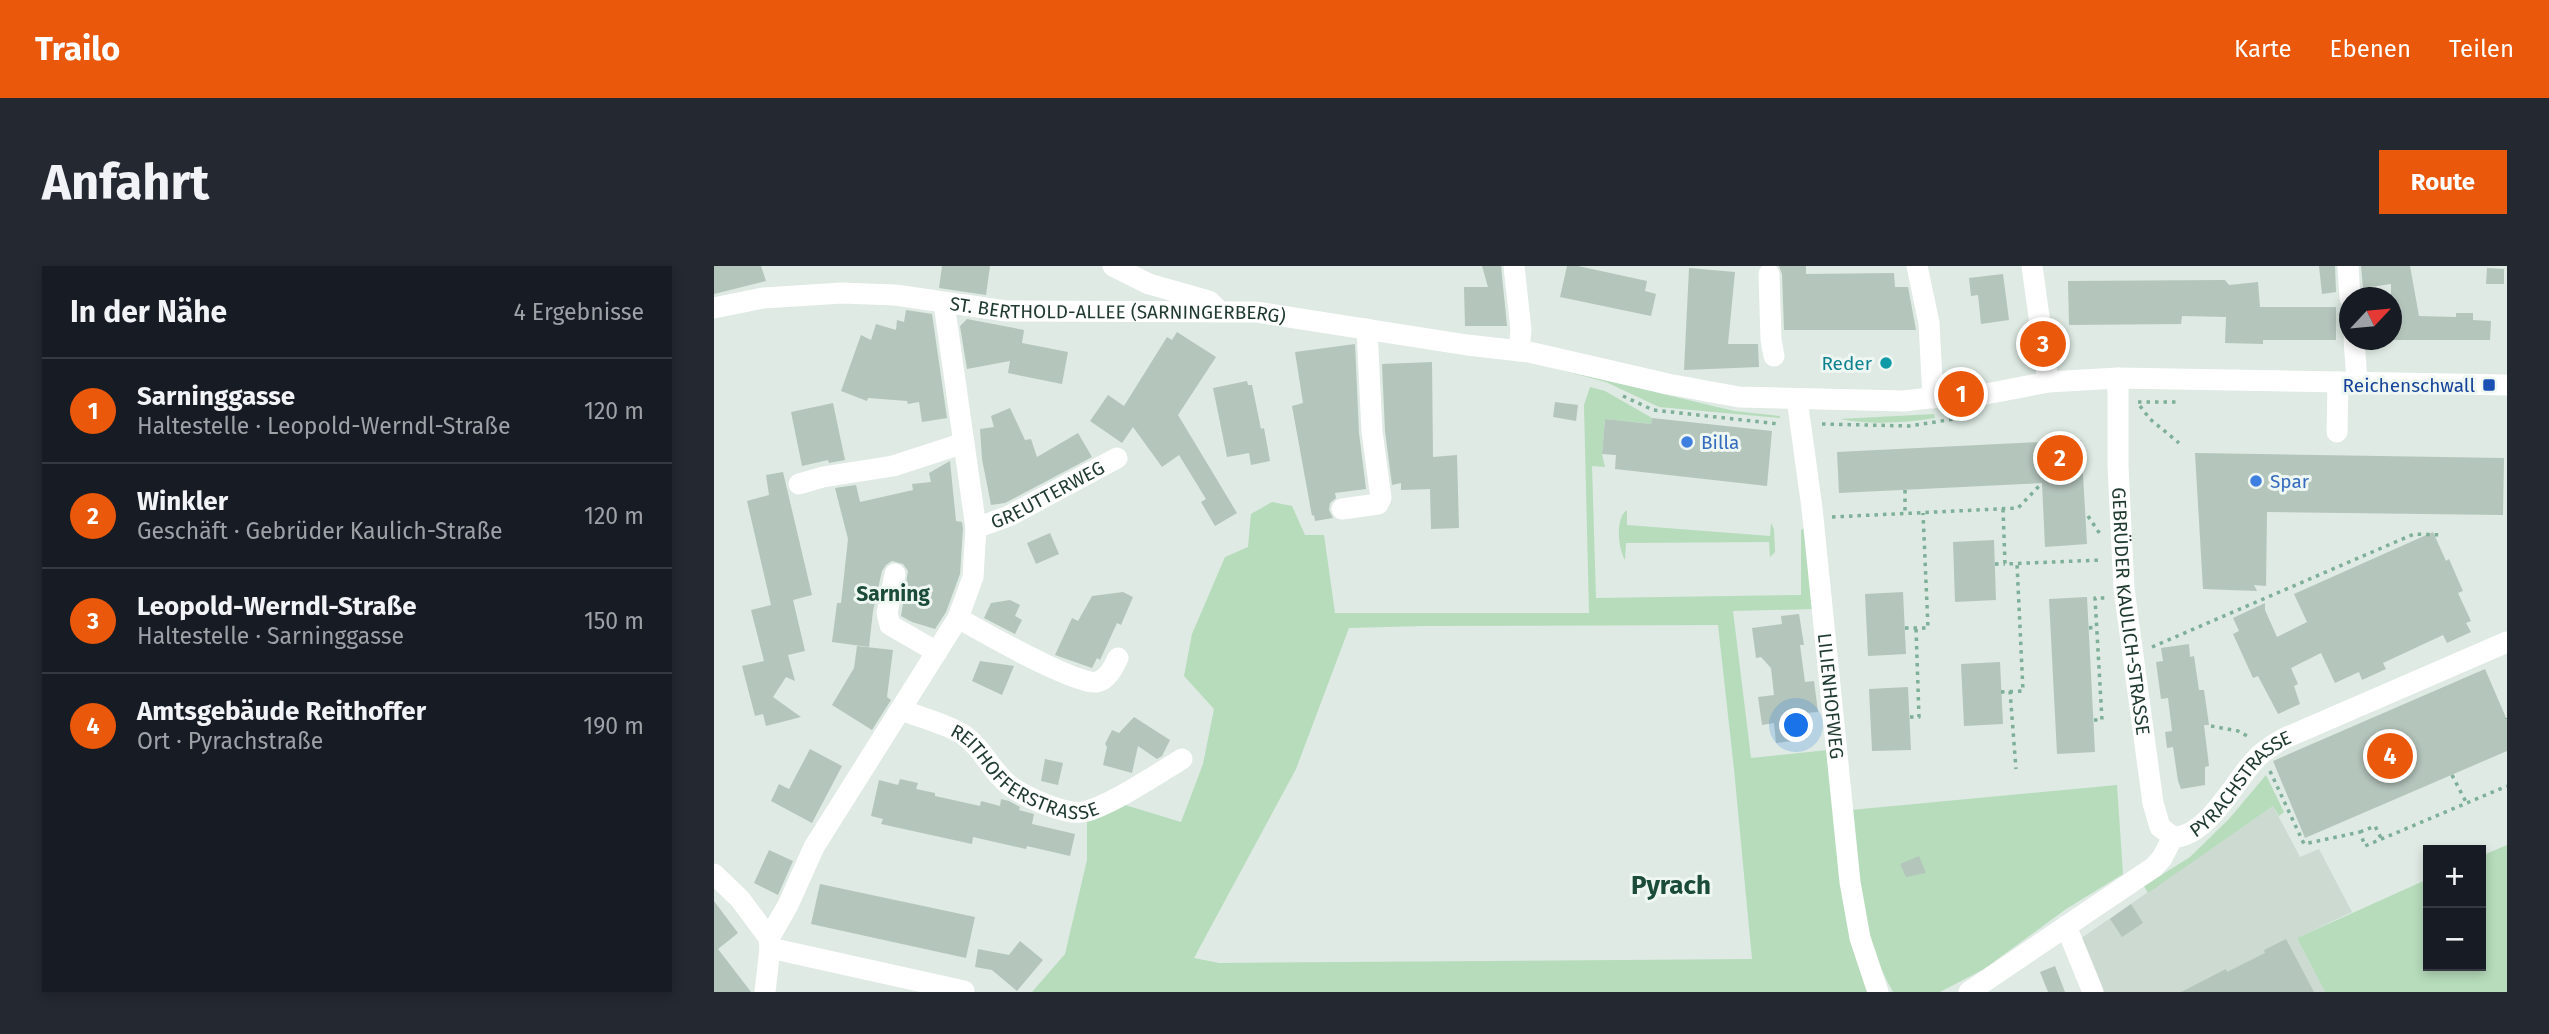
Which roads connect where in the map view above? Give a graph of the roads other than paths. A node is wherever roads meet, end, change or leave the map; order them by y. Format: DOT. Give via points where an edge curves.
graph roads {
  1 [pos="1113,266"];
  2 [pos="1514,266"];
  3 [pos="1917,266"];
  4 [pos="2348,266"];
  5 [pos="2032,269"];
  6 [pos="1769,274"];
  7 [pos="2349,287"];
  8 [pos="944,303"];
  9 [pos="714,308"];
  10 [pos="1219,311"];
  11 [pos="1367,329"];
  12 [pos="2353,350"];
  13 [pos="1520,351"];
  14 [pos="1774,356"];
  15 [pos="2118,378"];
  16 [pos="2048,382"];
  17 [pos="2348,382"];
  18 [pos="2507,385"];
  19 [pos="1933,398"];
  20 [pos="1797,399"];
  21 [pos="2336,432"];
  22 [pos="964,443"];
  23 [pos="1117,458"];
  24 [pos="799,484"];
  25 [pos="1342,509"];
  26 [pos="976,528"];
  27 [pos="895,574"];
  28 [pos="958,618"];
  29 [pos="2507,642"];
  30 [pos="937,652"];
  31 [pos="1118,659"];
  32 [pos="902,710"];
  33 [pos="1182,759"];
  34 [pos="2173,837"];
  35 [pos="714,874"];
  36 [pos="2066,926"];
  37 [pos="769,943"];
  38 [pos="964,991"];
  39 [pos="765,992"];
  40 [pos="1878,992"];
  41 [pos="1969,992"];
  42 [pos="2093,992"];
  1 -- 10 [label="street" via="1149,284 1209,301"];
  2 -- 13 [label="street"];
  3 -- 19 [label="street" via="1928,323"];
  4 -- 7 [label="street"];
  5 -- 16 [label="street"];
  6 -- 14 [label="street"];
  8 -- 9 [label="street, ST. BERTHOLD-ALLEE (SARNINGERBERG)" via="842,293 763,298"];
  8 -- 10 [label="street, ST. BERTHOLD-ALLEE (SARNINGERBERG)" via="1006,311"];
  8 -- 22 [label="street"];
  10 -- 11 [label="street, ST. BERTHOLD-ALLEE (SARNINGERBERG)" via="1282,315"];
  11 -- 13 [label="street, ST. BERTHOLD-ALLEE (SARNINGERBERG)"];
  11 -- 25 [label="street" via="1372,432 1381,498 1378,504"];
  12 -- 17 [label="street"];
  13 -- 20 [label="street, ST. BERTHOLD-ALLEE (SARNINGERBERG)" via="1739,397"];
  15 -- 16 [label="street, ST. BERTHOLD-ALLEE (SARNINGERBERG)"];
  15 -- 17 [label="street, ST. BERTHOLD-ALLEE (SARNINGERBERG)"];
  15 -- 34 [label="street, GEBRÜDER KAULICH-STRASSE" via="2120,522 2129,629 2152,803 2160,827"];
  16 -- 19 [label="street, ST. BERTHOLD-ALLEE (SARNINGERBERG)"];
  17 -- 18 [label="street, ST. BERTHOLD-ALLEE (SARNINGERBERG)"];
  17 -- 21 [label="street"];
  19 -- 20 [label="street, ST. BERTHOLD-ALLEE (SARNINGERBERG)"];
  20 -- 40 [label="street, LILIENHOFWEG" via="1850,882 1860,939"];
  22 -- 24 [label="street" via="893,466"];
  22 -- 26 [label="street"];
  23 -- 26 [label="street, GREUTTERWEG" via="1009,516"];
  26 -- 28 [label="street" via="973,577"];
  27 -- 30 [label="street" via="887,613 890,625"];
  28 -- 30 [label="street"];
  28 -- 31 [label="street" via="1087,682 1108,676"];
  29 -- 34 [label="street, PYRACHSTRASSE" via="2255,750 2197,829"];
  30 -- 32 [label="street"];
  32 -- 33 [label="street, REITHOFFERSTRASSE" via="962,734 1013,788 1062,810 1082,812 1102,805"];
  32 -- 37 [label="street" via="814,847"];
  34 -- 36 [label="street, PYRACHSTRASSE" via="2154,867"];
  35 -- 37 [label="street" via="740,899"];
  36 -- 41 [label="street, PYRACHSTRASSE"];
  36 -- 42 [label="street"];
  37 -- 38 [label="street"];
  37 -- 39 [label="street"];
}
